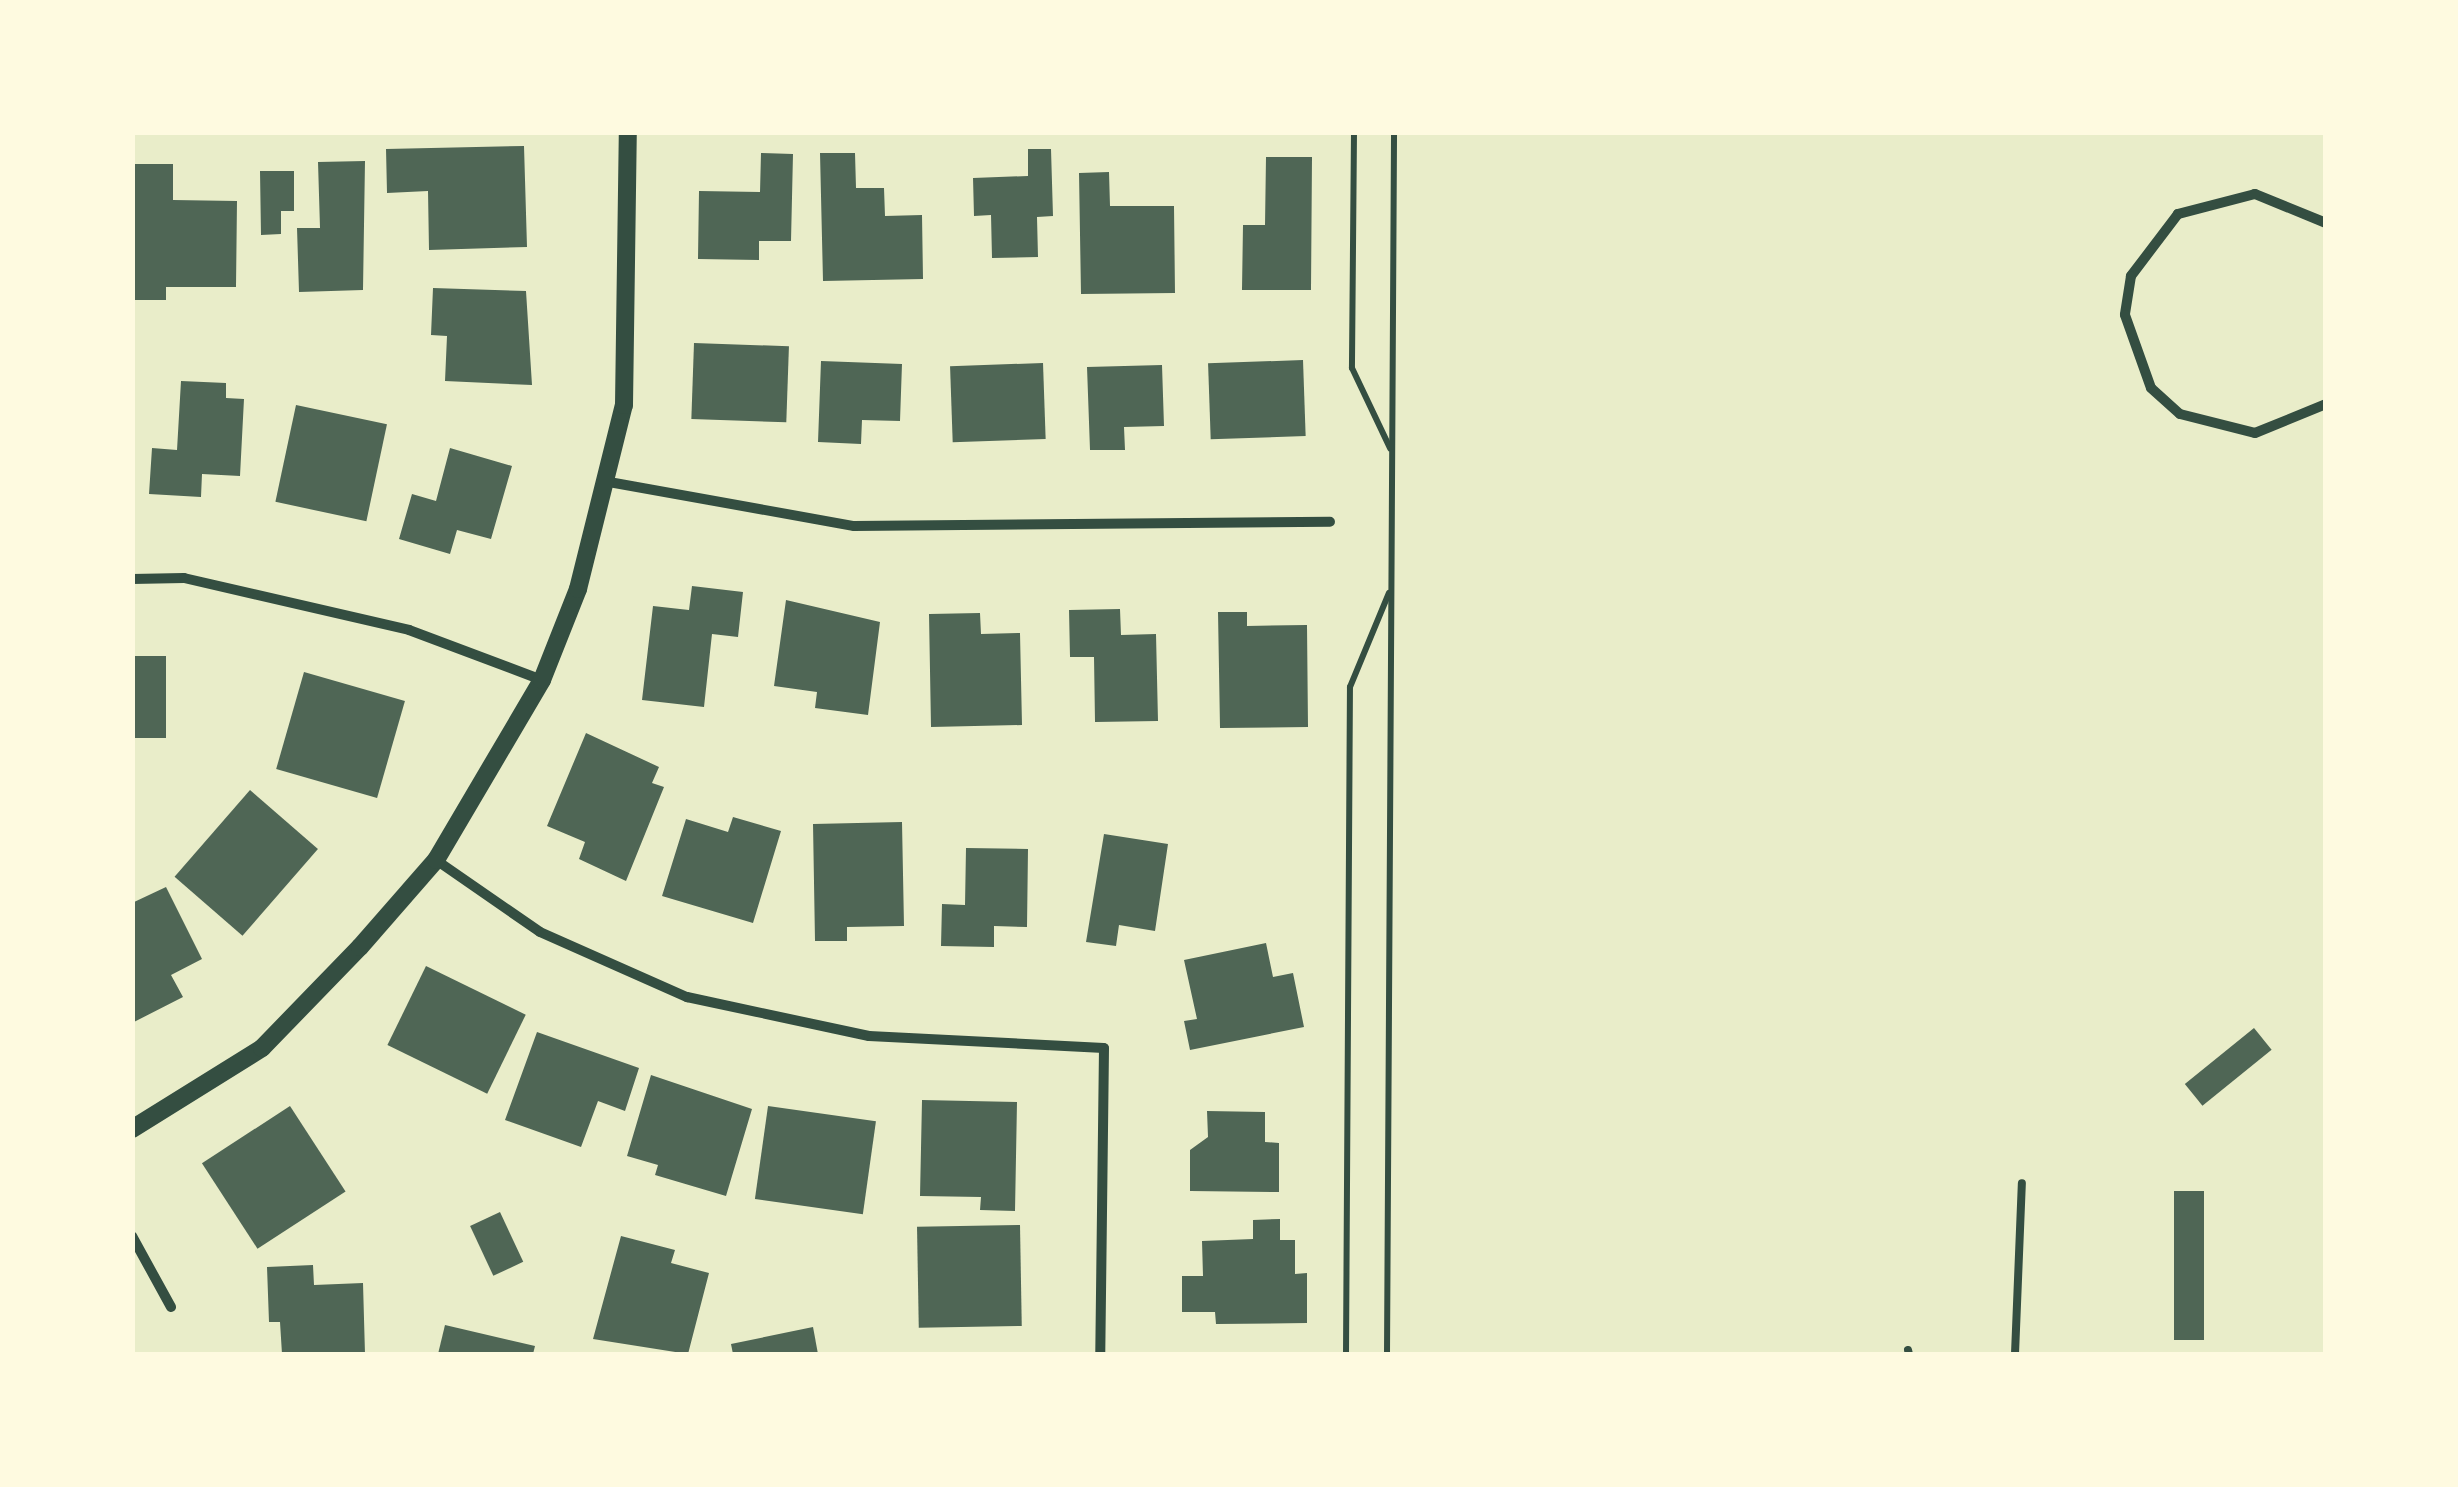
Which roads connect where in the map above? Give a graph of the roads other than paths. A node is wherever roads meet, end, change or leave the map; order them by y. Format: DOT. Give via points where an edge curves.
graph roads {
  1 [pos="628,132"];
  2 [pos="2326,223"];
  3 [pos="2326,404"];
  4 [pos="609,482"];
  5 [pos="1330,522"];
  6 [pos="132,579"];
  7 [pos="542,680"];
  8 [pos="436,860"];
  9 [pos="132,1129"];
  10 [pos="2022,1184"];
  11 [pos="132,1236"];
  12 [pos="171,1308"];
  13 [pos="1100,1354"];
  14 [pos="2016,1354"];
  1 -- 4 [label="street" via="631,324"];
  2 -- 3 [label="street" via="2255,194 2178,214 2131,276 2125,315 2151,388 2180,414 2254,434"];
  4 -- 5 [label="street" via="834,525"];
  4 -- 7 [label="street"];
  6 -- 7 [label="street" via="184,578 409,630"];
  7 -- 8 [label="street"];
  8 -- 9 [label="street" via="262,1048"];
  8 -- 13 [label="street" via="540,932 687,997 869,1036 1104,1048"];
  10 -- 14 [label="lane"];
  11 -- 12 [label="street"];
}
